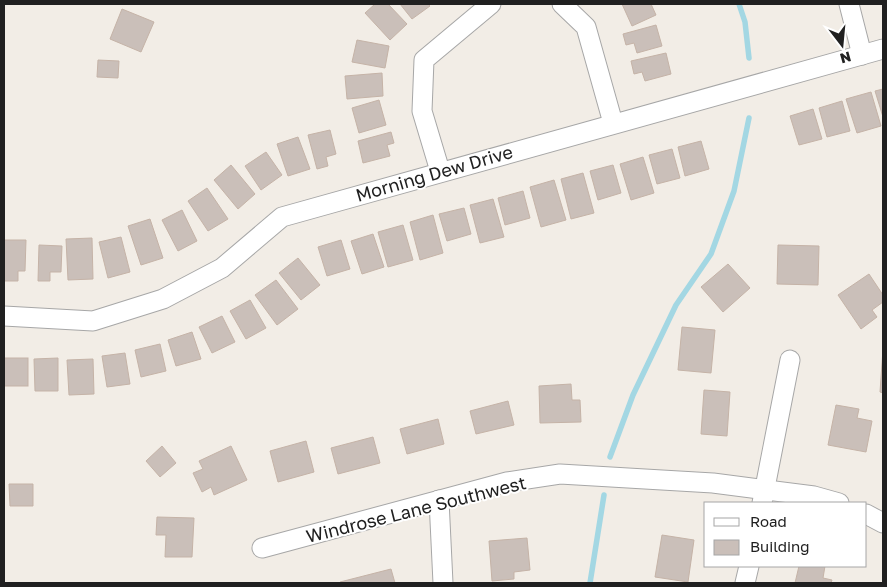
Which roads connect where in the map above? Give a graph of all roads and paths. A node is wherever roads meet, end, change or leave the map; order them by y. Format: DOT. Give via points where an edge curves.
graph roads {
  1 [pos="491,4"];
  2 [pos="562,4"];
  3 [pos="849,4"];
  4 [pos="883,49"];
  5 [pos="862,54"];
  6 [pos="613,124"];
  7 [pos="440,171"];
  8 [pos="4,316"];
  9 [pos="790,360"];
  10 [pos="764,496"];
  11 [pos="439,500"];
  12 [pos="835,502"];
  13 [pos="867,515"];
  14 [pos="883,523"];
  15 [pos="262,548"];
  16 [pos="749,567"];
  17 [pos="442,583"];
  18 [pos="745,583"];
  1 -- 7 [label="street" via="424,60 422,111"];
  2 -- 6 [label="street" via="586,27"];
  3 -- 5 [label="street"];
  4 -- 5 [label="street, Morning Dew Drive"];
  5 -- 6 [label="street, Morning Dew Drive"];
  6 -- 7 [label="street, Morning Dew Drive"];
  7 -- 8 [label="street, Morning Dew Drive" via="282,217 222,268 163,299 93,321"];
  9 -- 10 [label="street"];
  10 -- 11 [label="street, Windrose Lane Southwest" via="713,483 560,474 507,482"];
  10 -- 12 [label="street, Windrose Lane Southwest" via="814,496"];
  11 -- 15 [label="street, Windrose Lane Southwest"];
  11 -- 17 [label="street"];
  13 -- 14 [label="street"];
  16 -- 18 [label="street"];
}
